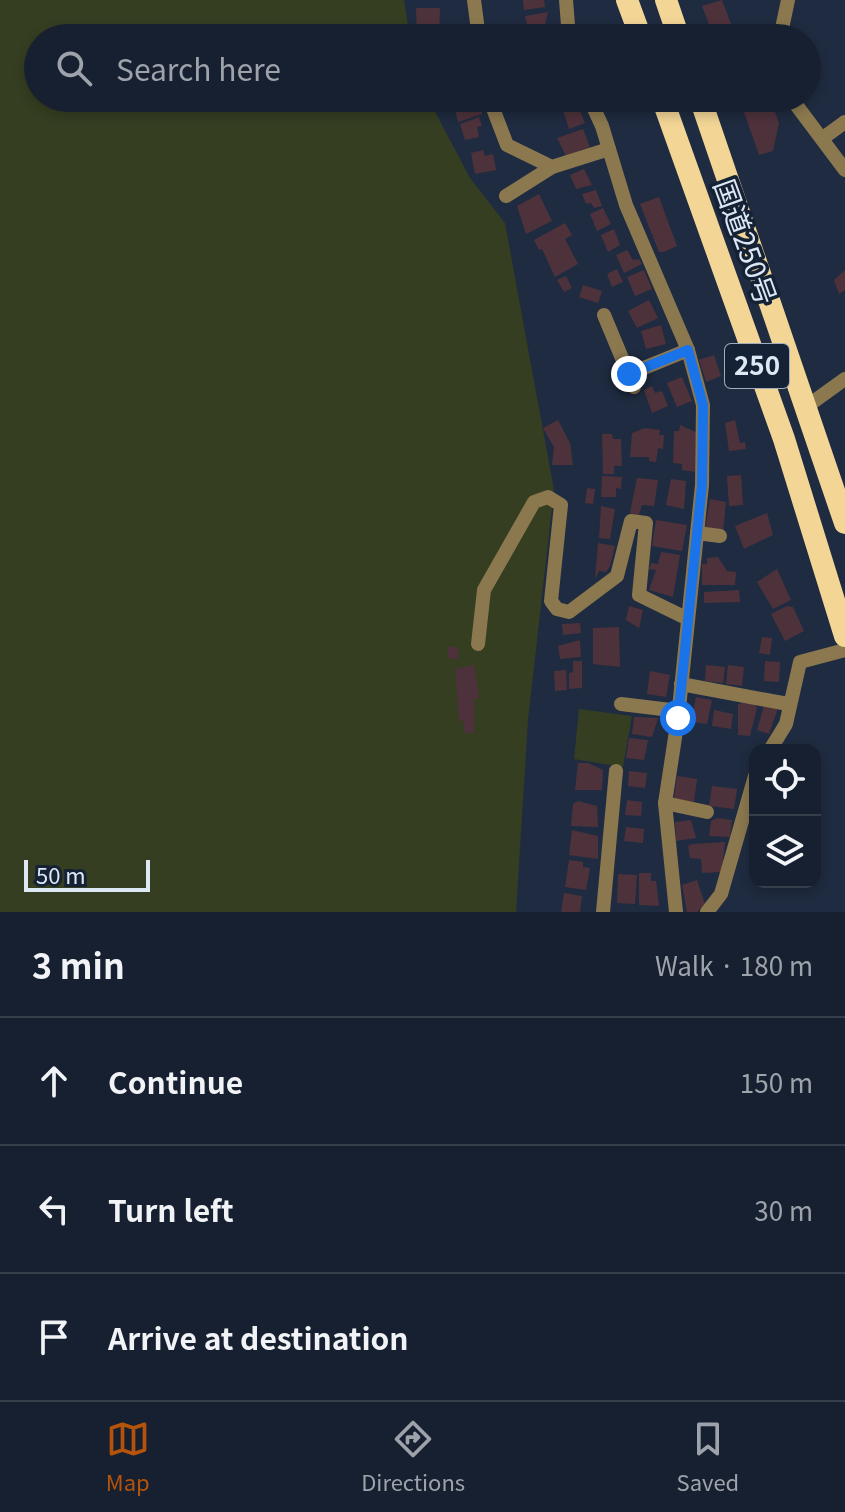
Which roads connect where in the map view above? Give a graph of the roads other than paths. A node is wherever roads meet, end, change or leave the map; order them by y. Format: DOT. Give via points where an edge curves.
graph roads {
  1 [pos="474,0"];
  2 [pos="566,0"];
  3 [pos="627,0"];
  4 [pos="666,0"];
  5 [pos="788,0"];
  6 [pos="477,24"];
  7 [pos="568,24"];
  8 [pos="636,24"];
  9 [pos="674,24"];
  10 [pos="783,24"];
  11 [pos="494,112"];
  12 [pos="594,112"];
  13 [pos="667,112"];
  14 [pos="705,112"];
  15 [pos="802,112"];
  16 [pos="845,122"];
  17 [pos="823,138"];
  18 [pos="609,149"];
  19 [pos="552,167"];
  20 [pos="845,170"];
  21 [pos="506,196"];
  22 [pos="604,315"];
  23 [pos="688,350"];
  24 [pos="845,379"];
  25 [pos="806,407"];
  26 [pos="845,523"];
  27 [pos="697,533"];
  28 [pos="720,536"];
  29 [pos="686,618"];
  30 [pos="845,636"];
  31 [pos="478,644"];
  32 [pos="845,650"];
  33 [pos="681,684"];
  34 [pos="621,704"];
  35 [pos="788,704"];
  36 [pos="679,711"];
  37 [pos="774,744"];
  38 [pos="616,771"];
  39 [pos="749,797"];
  40 [pos="665,803"];
  41 [pos="707,812"];
  42 [pos="603,912"];
  43 [pos="676,912"];
  44 [pos="707,912"];
  1 -- 6 [label="street"];
  2 -- 7 [label="street"];
  3 -- 8 [label="highway"];
  4 -- 9 [label="highway"];
  5 -- 10 [label="street"];
  11 -- 19 [label="street" via="507,145"];
  12 -- 18 [label="street"];
  13 -- 30 [label="highway, 国道250号 / 250" via="784,439"];
  14 -- 25 [label="highway, 国道250号 / 250"];
  15 -- 17 [label="street"];
  16 -- 17 [label="street"];
  17 -- 20 [label="street"];
  18 -- 19 [label="street"];
  18 -- 23 [label="street" via="626,205"];
  19 -- 21 [label="street"];
  22 -- 23 [label="street" via="631,381"];
  23 -- 27 [label="street" via="703,405"];
  24 -- 25 [label="street"];
  25 -- 26 [label="highway, 国道250号 / 250"];
  27 -- 28 [label="street"];
  27 -- 29 [label="street"];
  29 -- 31 [label="street" via="639,595 646,523 631,521 617,576 569,612 557,609 551,601 561,505 548,497 534,502 484,590"];
  29 -- 33 [label="street"];
  32 -- 35 [label="street" via="800,662"];
  33 -- 35 [label="street"];
  33 -- 36 [label="street"];
  34 -- 36 [label="street"];
  35 -- 37 [label="street" via="786,724"];
  36 -- 40 [label="street"];
  38 -- 42 [label="street"];
  39 -- 44 [label="street" via="721,894"];
  40 -- 41 [label="street"];
  40 -- 43 [label="street"];
}
